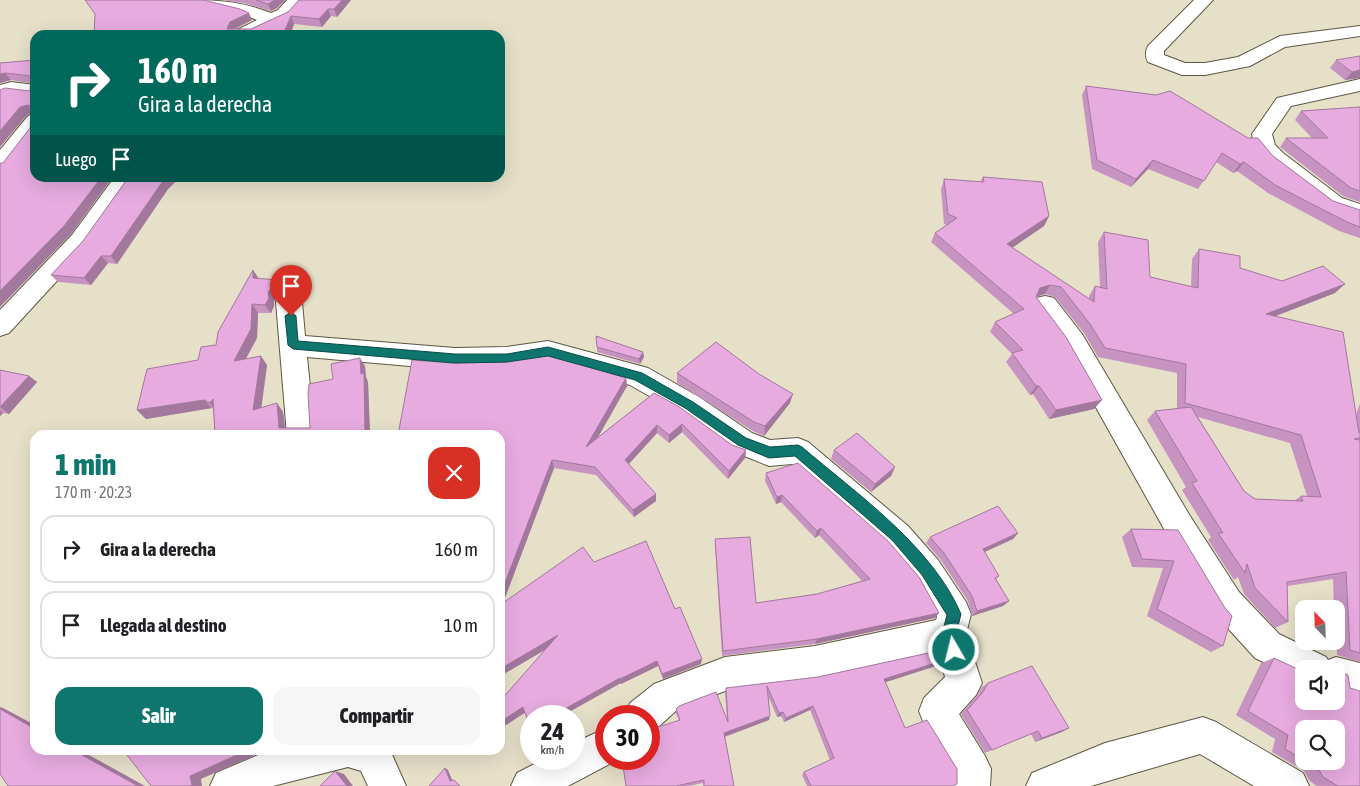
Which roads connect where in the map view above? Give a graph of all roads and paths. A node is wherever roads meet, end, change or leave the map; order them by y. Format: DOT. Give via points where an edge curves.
graph roads {
  1 [pos="204,0"];
  2 [pos="297,0"];
  3 [pos="1204,0"];
  4 [pos="276,23"];
  5 [pos="256,30"];
  6 [pos="1360,31"];
  7 [pos="1360,85"];
  8 [pos="30,90"];
  9 [pos="0,91"];
  10 [pos="30,126"];
  11 [pos="0,164"];
  12 [pos="122,182"];
  13 [pos="1360,212"];
  14 [pos="290,302"];
  15 [pos="1045,305"];
  16 [pos="0,326"];
  17 [pos="293,345"];
  18 [pos="301,430"];
  19 [pos="949,634"];
  20 [pos="1296,660"];
  21 [pos="1345,676"];
  22 [pos="1360,680"];
  23 [pos="656,705"];
  24 [pos="595,752"];
  25 [pos="323,755"];
  26 [pos="373,755"];
  27 [pos="379,755"];
  28 [pos="230,786"];
  29 [pos="388,786"];
  30 [pos="530,786"];
  31 [pos="971,786"];
  32 [pos="1044,786"];
  33 [pos="1290,786"];
  1 -- 4 [label="street" via="250,11"];
  2 -- 4 [label="street"];
  3 -- 6 [label="street" via="1155,50 1155,58 1182,69 1205,69 1243,62 1280,42"];
  4 -- 5 [label="street"];
  7 -- 13 [label="street" via="1284,102 1262,134 1265,147 1275,158 1334,203"];
  8 -- 9 [label="street" via="11,88"];
  10 -- 11 [label="street"];
  12 -- 16 [label="street" via="80,240"];
  14 -- 17 [label="street"];
  15 -- 20 [label="street" via="1074,340 1076,349 1227,603 1267,646"];
  17 -- 18 [label="street"];
  17 -- 19 [label="street" via="455,358 507,358 548,351 638,376 689,405 742,442 769,453 798,451 897,536 927,571 954,614"];
  19 -- 23 [label="street" via="815,663 725,674 666,696"];
  19 -- 31 [label="street" via="964,683 937,711 972,769"];
  21 -- 22 [label="street"];
  24 -- 30 [label="street"];
  25 -- 28 [label="street" via="276,766"];
  26 -- 29 [label="street"];
  27 -- 29 [label="street"];
  32 -- 33 [label="street" via="1106,762 1203,735"];
}
